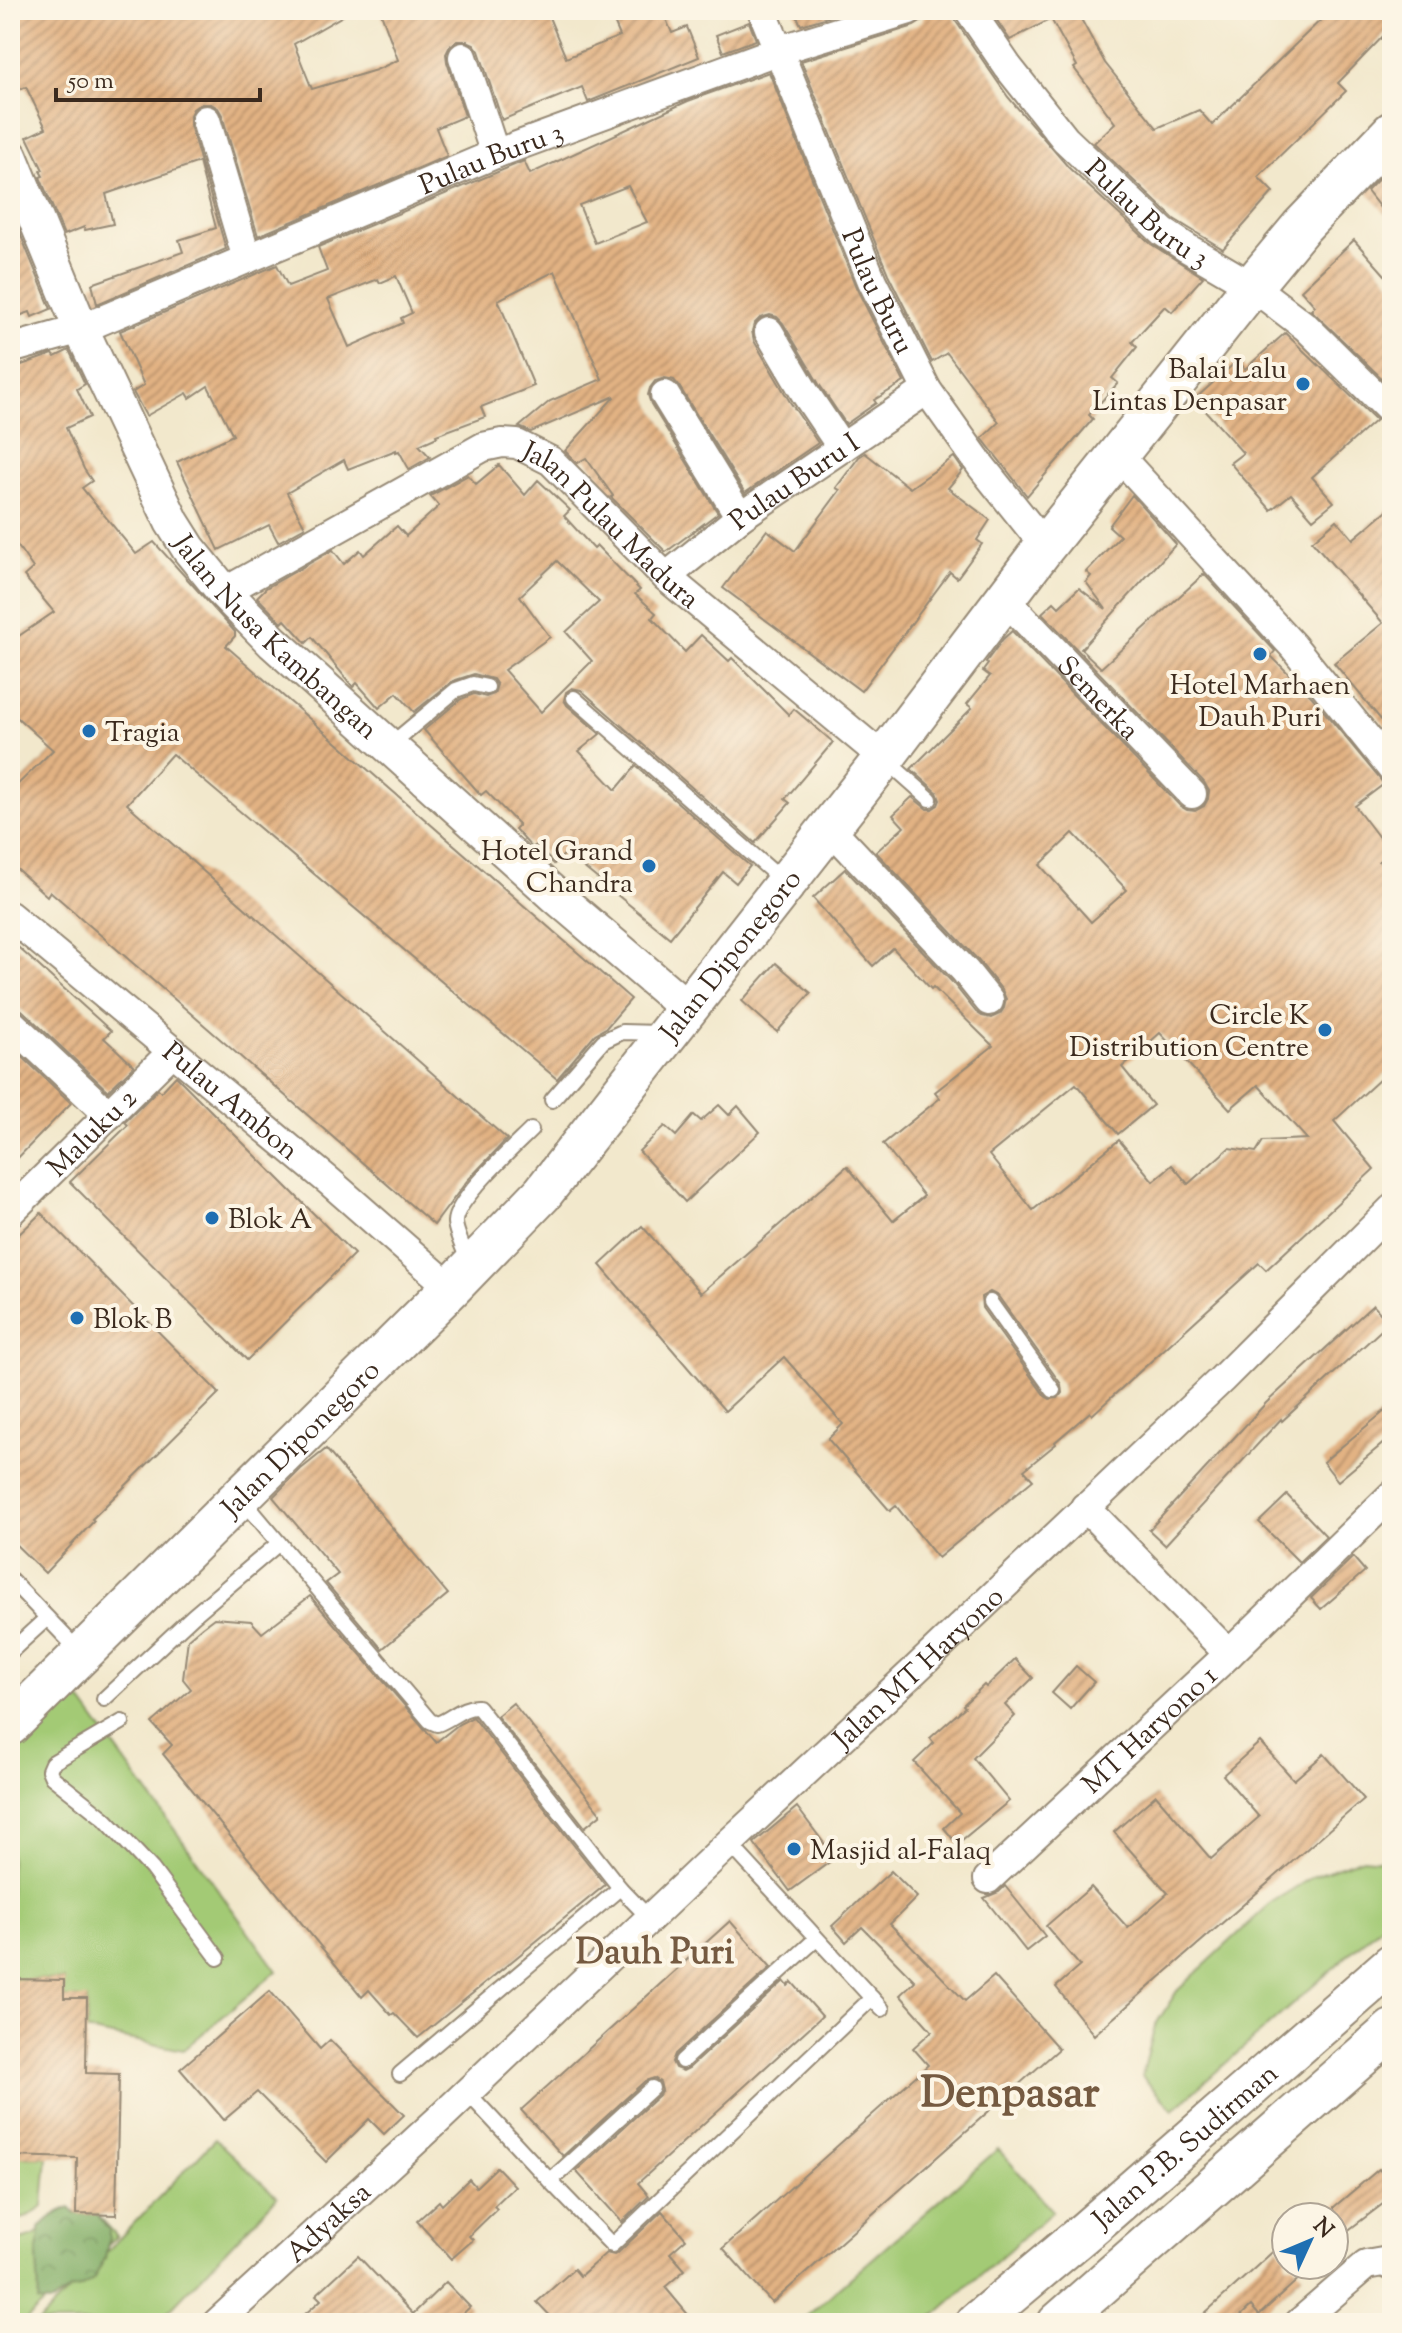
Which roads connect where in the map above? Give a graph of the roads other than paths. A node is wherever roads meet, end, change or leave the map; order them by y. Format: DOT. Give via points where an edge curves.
graph roads {
  1 [pos="762,10"];
  2 [pos="909,10"];
  3 [pos="969,10"];
  4 [pos="779,50"];
  5 [pos="463,57"];
  6 [pos="206,120"];
  7 [pos="1392,132"];
  8 [pos="495,154"];
  9 [pos="10,156"];
  10 [pos="247,259"];
  11 [pos="1252,286"];
  12 [pos="81,329"];
  13 [pos="769,332"];
  14 [pos="10,349"];
  15 [pos="927,390"];
  16 [pos="665,395"];
  17 [pos="1392,412"];
  18 [pos="842,448"];
  19 [pos="1118,455"];
  20 [pos="740,517"];
  21 [pos="1045,546"];
  22 [pos="666,577"];
  23 [pos="224,592"];
  24 [pos="1005,599"];
  25 [pos="487,687"];
  26 [pos="574,698"];
  27 [pos="389,747"];
  28 [pos="884,758"];
  29 [pos="1392,769"];
  30 [pos="1192,794"];
  31 [pos="930,799"];
  32 [pos="829,827"];
  33 [pos="784,882"];
  34 [pos="10,916"];
  35 [pos="989,1001"];
  36 [pos="679,1021"];
  37 [pos="10,1022"];
  38 [pos="173,1051"];
  39 [pos="552,1100"];
  40 [pos="109,1115"];
  41 [pos="531,1130"];
  42 [pos="1392,1209"];
  43 [pos="10,1212"];
  44 [pos="461,1278"];
  45 [pos="990,1302"];
  46 [pos="1053,1390"];
  47 [pos="1392,1495"];
  48 [pos="241,1497"];
  49 [pos="1085,1507"];
  50 [pos="279,1543"];
  51 [pos="10,1579"];
  52 [pos="47,1618"];
  53 [pos="10,1652"];
  54 [pos="82,1654"];
  55 [pos="1229,1654"];
  56 [pos="104,1699"];
  57 [pos="122,1722"];
  58 [pos="10,1725"];
  59 [pos="729,1843"];
  60 [pos="988,1879"];
  61 [pos="620,1888"];
  62 [pos="650,1919"];
  63 [pos="816,1939"];
  64 [pos="218,1958"];
  65 [pos="1392,1964"];
  66 [pos="1392,2030"];
  67 [pos="682,2061"];
  68 [pos="400,2074"];
  69 [pos="652,2088"];
  70 [pos="467,2092"];
  71 [pos="438,2120"];
  72 [pos="550,2181"];
  73 [pos="1392,2266"];
  74 [pos="217,2323"];
  75 [pos="976,2323"];
  76 [pos="1058,2323"];
  77 [pos="1299,2323"];
  1 -- 4 [label="street, Pulau Buru"];
  2 -- 4 [label="street, Pulau Buru 3"];
  3 -- 11 [label="street, Pulau Buru 3" via="1065,139 1163,232"];
  4 -- 8 [label="street, Pulau Buru 3"];
  4 -- 15 [label="street, Pulau Buru" via="872,281"];
  5 -- 8 [label="street"];
  6 -- 10 [label="street"];
  7 -- 11 [label="main road, Jalan Diponegoro"];
  8 -- 10 [label="street, Pulau Buru 3"];
  9 -- 12 [label="street, Jalan Nusa Kambangan"];
  10 -- 12 [label="street, Pulau Buru 3"];
  11 -- 17 [label="street, Pulau Buru 3" via="1306,327"];
  11 -- 19 [label="main road, Jalan Diponegoro"];
  12 -- 14 [label="street, Pulau Buru 3"];
  12 -- 23 [label="street, Jalan Nusa Kambangan" via="172,522"];
  13 -- 18 [label="street"];
  15 -- 18 [label="street, Pulau Buru I"];
  15 -- 21 [label="street, Pulau Buru"];
  16 -- 20 [label="street"];
  18 -- 20 [label="street, Pulau Buru I"];
  19 -- 21 [label="main road, Jalan Diponegoro"];
  19 -- 29 [label="street" via="1293,646"];
  20 -- 22 [label="street, Pulau Buru I"];
  21 -- 24 [label="main road, Jalan Diponegoro"];
  22 -- 23 [label="street, Jalan Pulau Madura" via="551,461 517,444 502,443 483,447"];
  22 -- 28 [label="street, Jalan Pulau Madura"];
  23 -- 27 [label="street, Jalan Nusa Kambangan"];
  24 -- 28 [label="main road, Jalan Diponegoro"];
  24 -- 30 [label="street, Semerka"];
  25 -- 27 [label="lane" via="473,684 456,690"];
  26 -- 33 [label="lane"];
  27 -- 36 [label="street, Jalan Nusa Kambangan" via="557,897"];
  28 -- 31 [label="lane"];
  28 -- 32 [label="main road, Jalan Diponegoro"];
  32 -- 33 [label="main road, Jalan Diponegoro"];
  32 -- 35 [label="street"];
  33 -- 36 [label="main road, Jalan Diponegoro"];
  34 -- 38 [label="street, Pulau Ambon"];
  36 -- 39 [label="lane" via="603,1041"];
  36 -- 44 [label="main road, Jalan Diponegoro" via="542,1194"];
  37 -- 40 [label="street"];
  38 -- 40 [label="street, Maluku 2"];
  38 -- 44 [label="street, Pulau Ambon" via="361,1209"];
  40 -- 43 [label="street, Maluku 2"];
  41 -- 44 [label="lane" via="460,1206 455,1222"];
  42 -- 49 [label="street, Jalan MT Haryono"];
  44 -- 48 [label="main road, Jalan Diponegoro"];
  45 -- 46 [label="lane"];
  47 -- 55 [label="street"];
  48 -- 50 [label="lane"];
  48 -- 54 [label="main road, Jalan Diponegoro"];
  49 -- 55 [label="street, MT Haryono 1"];
  49 -- 59 [label="street, Jalan MT Haryono"];
  50 -- 56 [label="lane"];
  50 -- 61 [label="lane" via="430,1721 437,1724 469,1706 478,1707"];
  51 -- 52 [label="lane"];
  52 -- 53 [label="lane"];
  52 -- 54 [label="lane"];
  54 -- 58 [label="main road, Jalan Diponegoro"];
  55 -- 60 [label="street, MT Haryono 1"];
  57 -- 64 [label="lane" via="52,1763 49,1770 152,1869"];
  59 -- 62 [label="street, Jalan MT Haryono"];
  59 -- 63 [label="lane"];
  61 -- 62 [label="lane"];
  61 -- 68 [label="lane"];
  62 -- 70 [label="street, Jalan MT Haryono"];
  63 -- 67 [label="lane"];
  63 -- 72 [label="lane" via="877,2003 612,2245"];
  65 -- 75 [label="main road, Jalan P.B. Sudirman"];
  66 -- 76 [label="main road, Jalan P.B. Sudirman"];
  69 -- 72 [label="lane"];
  70 -- 71 [label="street, Jalan MT Haryono"];
  70 -- 72 [label="lane"];
  71 -- 74 [label="street, Adyaksa"];
  73 -- 77 [label="street" via="1366,2265"];
}
